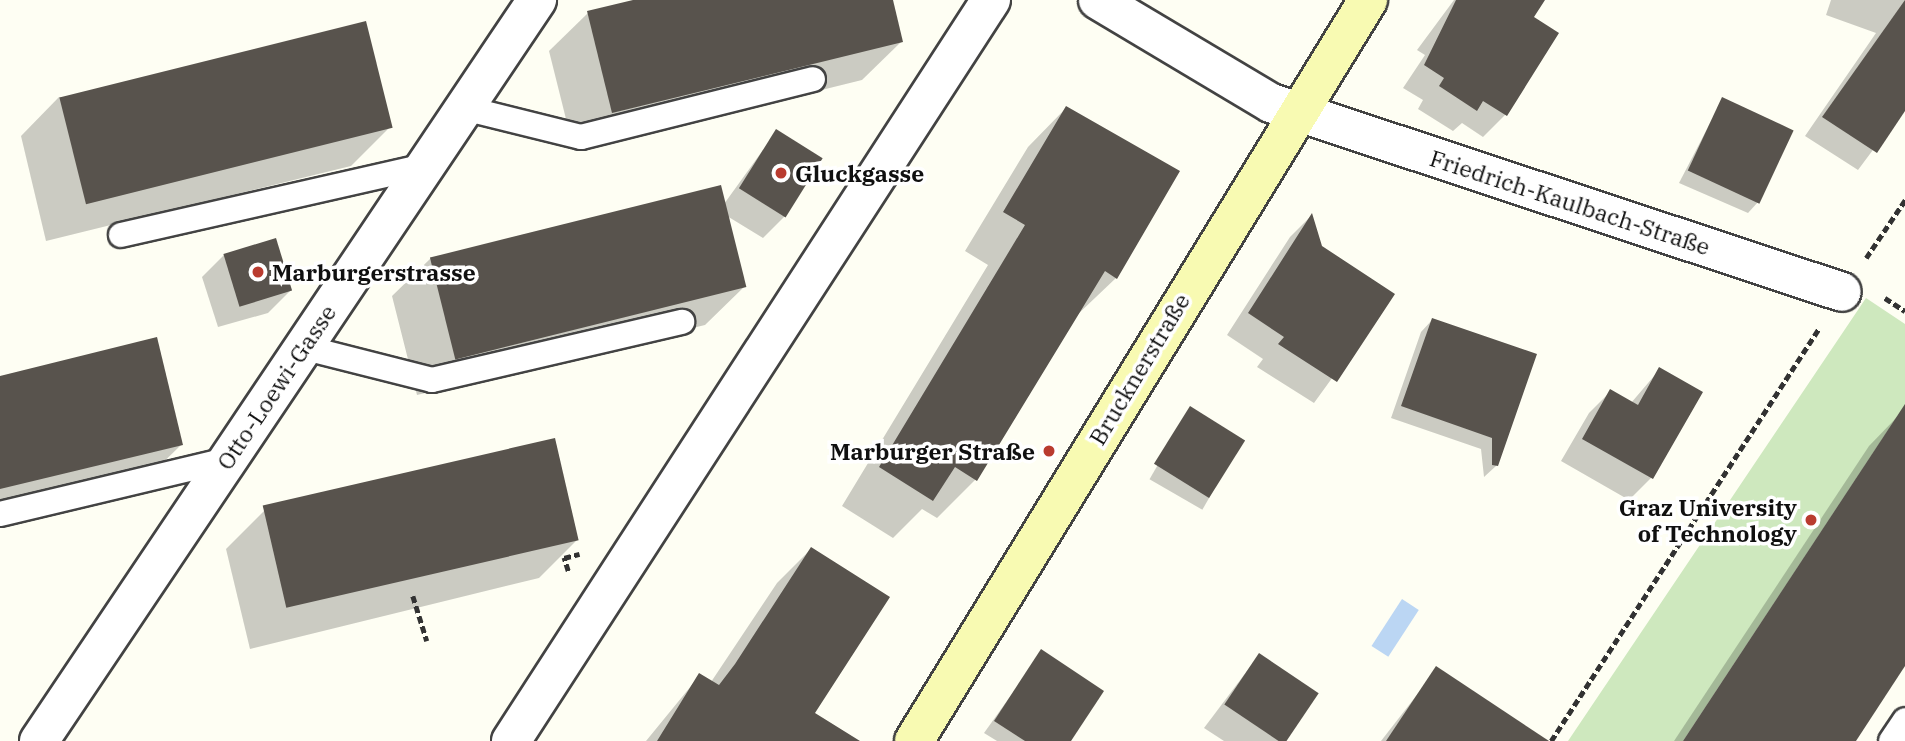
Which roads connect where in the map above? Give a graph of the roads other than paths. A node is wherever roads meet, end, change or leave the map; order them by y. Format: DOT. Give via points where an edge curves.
graph roads {
  1 [pos="537,0"];
  2 [pos="991,0"];
  3 [pos="1098,0"];
  4 [pos="1368,0"];
  5 [pos="813,79"];
  6 [pos="464,108"];
  7 [pos="1298,112"];
  8 [pos="425,166"];
  9 [pos="121,235"];
  10 [pos="1842,292"];
  11 [pos="682,322"];
  12 [pos="302,347"];
  13 [pos="227,460"];
  14 [pos="0,514"];
  15 [pos="1905,720"];
  16 [pos="39,741"];
  17 [pos="511,741"];
  18 [pos="914,741"];
  19 [pos="1891,741"];
  1 -- 6 [label="street, Otto-Loewi-Gasse"];
  2 -- 17 [label="street"];
  3 -- 7 [label="street" via="1253,94"];
  4 -- 7 [label="main road, Brucknerstraße"];
  5 -- 6 [label="lane" via="581,137"];
  6 -- 8 [label="street, Otto-Loewi-Gasse"];
  7 -- 10 [label="street, Friedrich-Kaulbach-Straße"];
  7 -- 18 [label="main road, Brucknerstraße"];
  8 -- 9 [label="lane"];
  8 -- 12 [label="street, Otto-Loewi-Gasse"];
  11 -- 12 [label="lane" via="432,380"];
  12 -- 13 [label="street, Otto-Loewi-Gasse"];
  13 -- 14 [label="lane"];
  13 -- 16 [label="street, Otto-Loewi-Gasse"];
  15 -- 19 [label="lane"];
}
